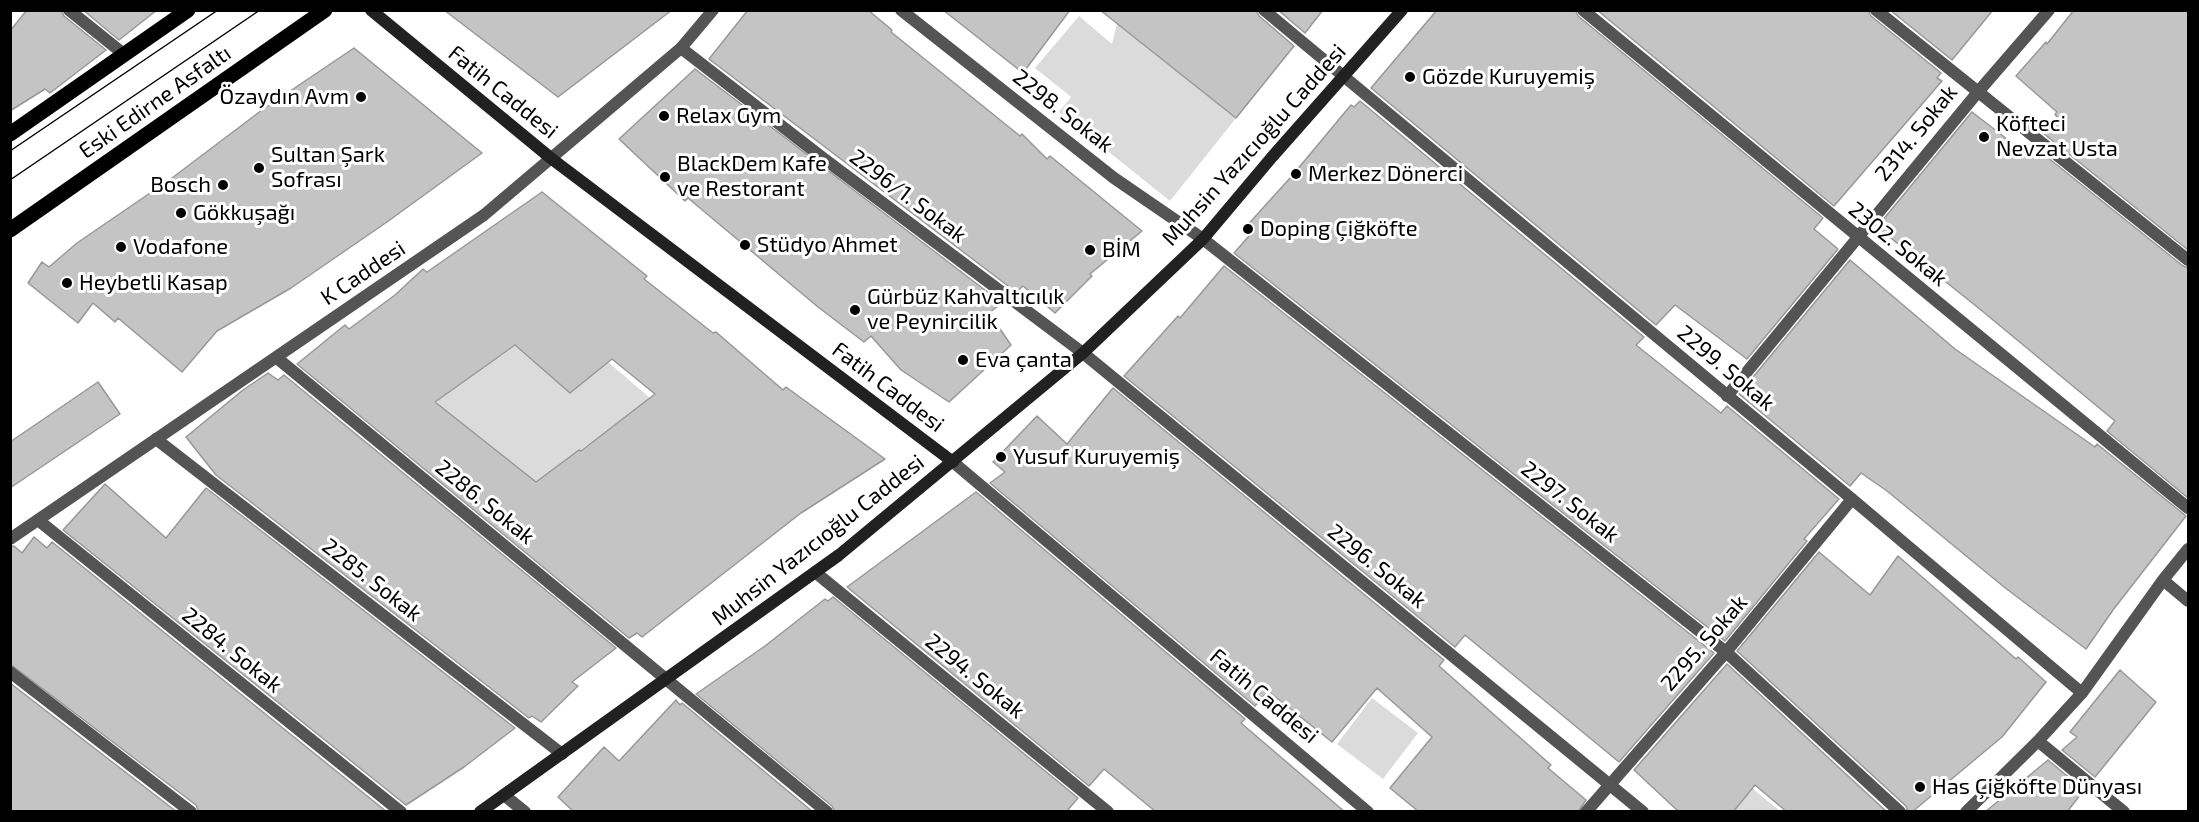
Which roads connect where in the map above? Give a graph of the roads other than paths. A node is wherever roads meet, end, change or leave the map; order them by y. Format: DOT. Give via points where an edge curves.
graph roads {
  1 [pos="69,10"];
  2 [pos="188,10"];
  3 [pos="325,10"];
  4 [pos="371,10"];
  5 [pos="713,10"];
  6 [pos="901,10"];
  7 [pos="1264,10"];
  8 [pos="1402,10"];
  9 [pos="1583,10"];
  10 [pos="1876,10"];
  11 [pos="2049,10"];
  12 [pos="681,48"];
  13 [pos="125,55"];
  14 [pos="1343,75"];
  15 [pos="1978,92"];
  16 [pos="10,134"];
  17 [pos="552,159"];
  18 [pos="10,230"];
  19 [pos="1858,238"];
  20 [pos="1203,239"];
  21 [pos="2188,260"];
  22 [pos="1083,353"];
  23 [pos="277,357"];
  24 [pos="1727,396"];
  25 [pos="156,439"];
  26 [pos="953,462"];
  27 [pos="1852,499"];
  28 [pos="2188,508"];
  29 [pos="38,520"];
  30 [pos="10,539"];
  31 [pos="2188,549"];
  32 [pos="815,572"];
  33 [pos="2163,580"];
  34 [pos="2188,601"];
  35 [pos="1726,652"];
  36 [pos="10,672"];
  37 [pos="667,679"];
  38 [pos="2082,693"];
  39 [pos="2038,741"];
  40 [pos="562,754"];
  41 [pos="1610,783"];
  42 [pos="504,795"];
  43 [pos="191,812"];
  44 [pos="401,812"];
  45 [pos="480,812"];
  46 [pos="525,812"];
  47 [pos="827,812"];
  48 [pos="1108,812"];
  49 [pos="1368,812"];
  50 [pos="1586,812"];
  51 [pos="1644,812"];
  52 [pos="1900,812"];
  53 [pos="1966,812"];
  54 [pos="2124,812"];
  1 -- 13 [label="street"];
  2 -- 13 [label="main road"];
  3 -- 18 [label="main road, Eski Edirne Asfaltı"];
  4 -- 17 [label="main road, Fatih Caddesi"];
  5 -- 12 [label="street, K Caddesi"];
  6 -- 20 [label="street, 2298. Sokak" via="1114,178"];
  7 -- 14 [label="street, 2299. Sokak"];
  8 -- 14 [label="main road, Muhsin Yazıcıoğlu Caddesi"];
  9 -- 19 [label="street, 2302. Sokak"];
  10 -- 15 [label="street"];
  11 -- 15 [label="street, 2314. Sokak"];
  12 -- 17 [label="street, K Caddesi"];
  12 -- 22 [label="street, 2296/1. Sokak"];
  13 -- 16 [label="main road"];
  14 -- 20 [label="main road, Muhsin Yazıcıoğlu Caddesi"];
  14 -- 24 [label="street, 2299. Sokak"];
  15 -- 19 [label="street, 2314. Sokak"];
  15 -- 21 [label="street"];
  17 -- 23 [label="street, K Caddesi" via="484,215"];
  17 -- 26 [label="main road, Fatih Caddesi"];
  19 -- 24 [label="street, 2314. Sokak"];
  19 -- 28 [label="street, 2302. Sokak"];
  20 -- 22 [label="main road, Muhsin Yazıcıoğlu Caddesi"];
  20 -- 35 [label="street, 2297. Sokak"];
  22 -- 26 [label="main road, Muhsin Yazıcıoğlu Caddesi"];
  22 -- 41 [label="street, 2296. Sokak"];
  23 -- 25 [label="street, K Caddesi"];
  23 -- 37 [label="street, 2286. Sokak"];
  24 -- 27 [label="street, 2299. Sokak"];
  25 -- 29 [label="street, K Caddesi"];
  25 -- 40 [label="street, 2285. Sokak"];
  26 -- 32 [label="main road, Muhsin Yazıcıoğlu Caddesi"];
  26 -- 49 [label="street, Fatih Caddesi"];
  27 -- 35 [label="street, 2295. Sokak"];
  27 -- 38 [label="street, 2299. Sokak"];
  29 -- 30 [label="street, K Caddesi"];
  29 -- 44 [label="street, 2284. Sokak"];
  31 -- 33 [label="street"];
  32 -- 37 [label="main road, Muhsin Yazıcıoğlu Caddesi"];
  32 -- 48 [label="street, 2294. Sokak"];
  33 -- 34 [label="street"];
  33 -- 38 [label="street"];
  35 -- 41 [label="street, 2295. Sokak"];
  35 -- 52 [label="street, 2297. Sokak"];
  36 -- 43 [label="street"];
  37 -- 40 [label="main road, Muhsin Yazıcıoğlu Caddesi"];
  37 -- 47 [label="street, 2286. Sokak"];
  38 -- 39 [label="street"];
  39 -- 53 [label="street"];
  39 -- 54 [label="street"];
  40 -- 42 [label="main road, Muhsin Yazıcıoğlu Caddesi"];
  41 -- 50 [label="street, 2295. Sokak"];
  41 -- 51 [label="street, 2296. Sokak"];
  42 -- 45 [label="main road, Muhsin Yazıcıoğlu Caddesi"];
  42 -- 46 [label="street"];
}
